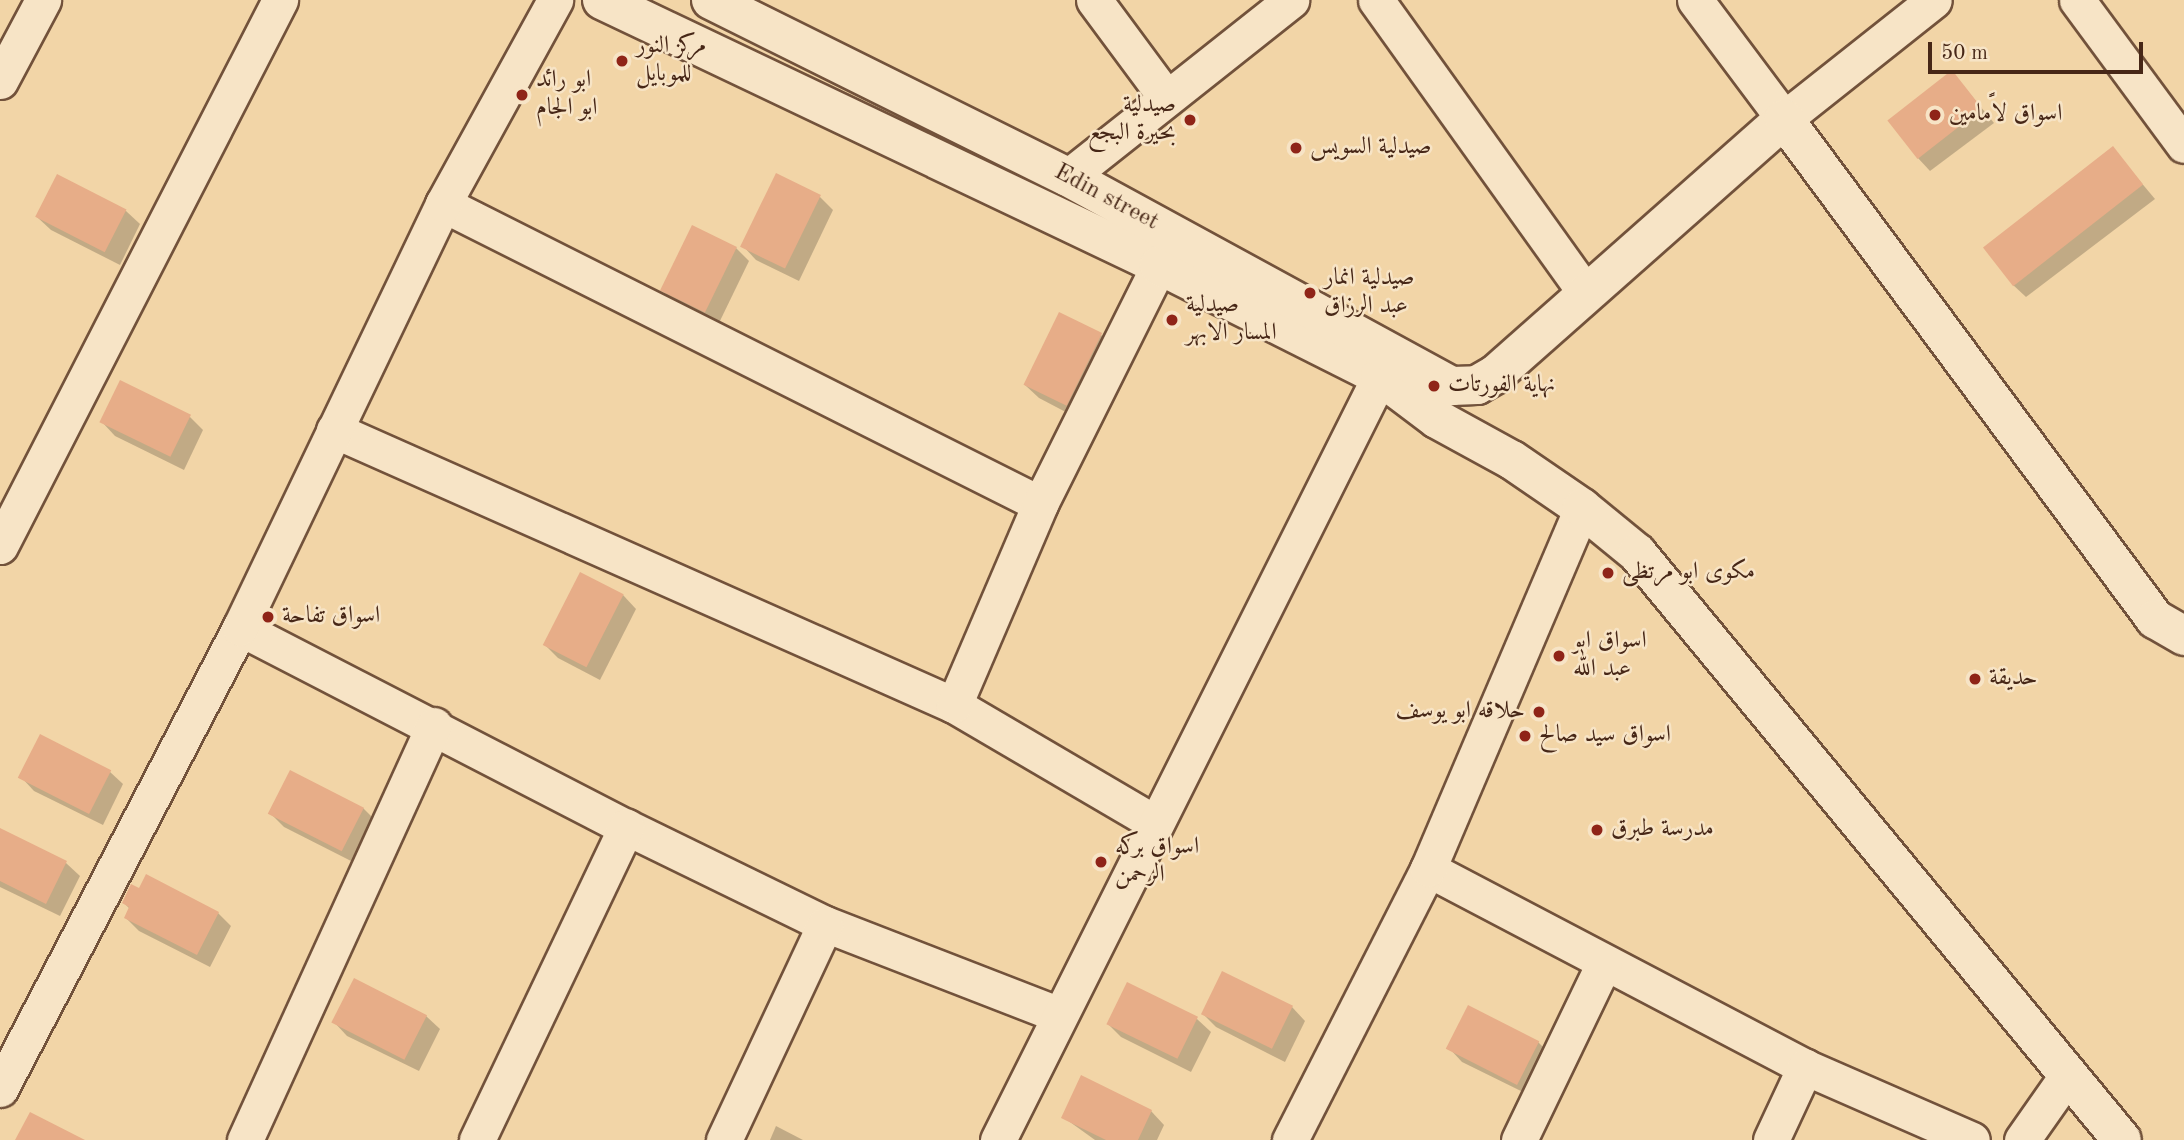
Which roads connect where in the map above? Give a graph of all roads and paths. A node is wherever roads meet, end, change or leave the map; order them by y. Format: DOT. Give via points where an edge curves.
graph roads {
  1 [pos="43,0"];
  2 [pos="280,0"];
  3 [pos="555,0"];
  4 [pos="602,0"];
  5 [pos="711,0"];
  6 [pos="1094,0"];
  7 [pos="1290,0"];
  8 [pos="1376,0"];
  9 [pos="1695,0"];
  10 [pos="1934,0"];
  11 [pos="2077,0"];
  12 [pos="0,81"];
  13 [pos="1166,96"];
  14 [pos="1784,119"];
  15 [pos="2184,145"];
  16 [pos="1068,177"];
  17 [pos="443,204"];
  18 [pos="1159,264"];
  19 [pos="1586,293"];
  20 [pos="1380,376"];
  21 [pos="334,430"];
  22 [pos="1040,504"];
  23 [pos="1582,508"];
  24 [pos="0,546"];
  25 [pos="240,628"];
  26 [pos="2184,636"];
  27 [pos="954,705"];
  28 [pos="434,725"];
  29 [pos="1155,823"];
  30 [pos="626,828"];
  31 [pos="1428,869"];
  32 [pos="825,924"];
  33 [pos="1604,963"];
  34 [pos="1057,1014"];
  35 [pos="5,1067"];
  36 [pos="1805,1067"];
  37 [pos="2067,1076"];
  38 [pos="245,1140"];
  39 [pos="477,1140"];
  40 [pos="724,1140"];
  41 [pos="998,1140"];
  42 [pos="1290,1140"];
  43 [pos="1519,1140"];
  44 [pos="1770,1140"];
  45 [pos="1972,1140"];
  46 [pos="2022,1140"];
  47 [pos="2122,1140"];
  1 -- 12 [label="street"];
  2 -- 24 [label="street"];
  3 -- 17 [label="street"];
  4 -- 18 [label="street, Edin street"];
  5 -- 16 [label="street, Edin street"];
  6 -- 13 [label="street"];
  7 -- 13 [label="street"];
  8 -- 19 [label="street"];
  9 -- 14 [label="street"];
  10 -- 14 [label="street"];
  11 -- 15 [label="street"];
  13 -- 16 [label="street"];
  14 -- 19 [label="street"];
  14 -- 26 [label="street" via="2155,619"];
  16 -- 19 [label="street, Edin street" via="1439,380 1465,387 1496,374"];
  17 -- 21 [label="street"];
  17 -- 22 [label="street"];
  18 -- 20 [label="street, Edin street"];
  18 -- 22 [label="street"];
  20 -- 23 [label="street, Edin street" via="1437,419 1512,460"];
  20 -- 29 [label="street"];
  21 -- 25 [label="street"];
  21 -- 27 [label="street"];
  22 -- 27 [label="street"];
  23 -- 31 [label="street"];
  23 -- 37 [label="street, Edin street" via="1637,553"];
  25 -- 28 [label="street"];
  25 -- 35 [label="street"];
  27 -- 29 [label="street"];
  28 -- 30 [label="street"];
  28 -- 38 [label="street"];
  29 -- 34 [label="street"];
  30 -- 32 [label="street"];
  30 -- 39 [label="street"];
  31 -- 33 [label="street"];
  31 -- 42 [label="street"];
  32 -- 34 [label="street"];
  32 -- 40 [label="street"];
  33 -- 36 [label="street"];
  33 -- 43 [label="street"];
  34 -- 41 [label="street"];
  36 -- 44 [label="street"];
  36 -- 45 [label="street"];
  37 -- 46 [label="street"];
  37 -- 47 [label="street, Edin street"];
}
